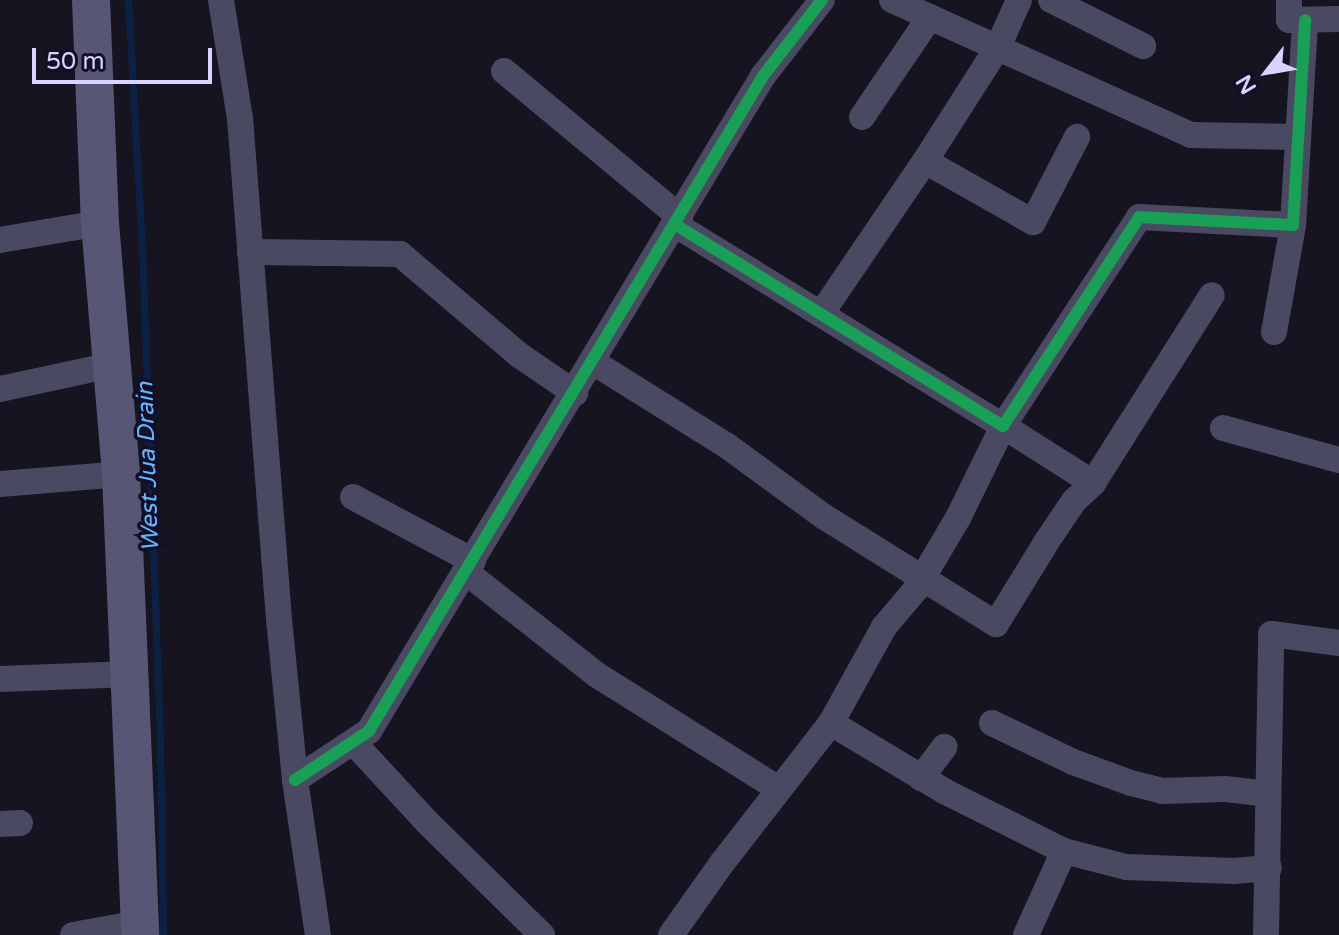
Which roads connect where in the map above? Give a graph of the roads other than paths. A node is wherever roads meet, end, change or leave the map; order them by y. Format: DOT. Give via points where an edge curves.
graph roads {
  1 [pos="91,0"];
  2 [pos="221,0"];
  3 [pos="822,0"];
  4 [pos="892,0"];
  5 [pos="1019,0"];
  6 [pos="1051,0"];
  7 [pos="1297,10"];
  8 [pos="930,17"];
  9 [pos="1339,19"];
  10 [pos="1143,46"];
  11 [pos="998,47"];
  12 [pos="504,71"];
  13 [pos="862,117"];
  14 [pos="1077,137"];
  15 [pos="1298,137"];
  16 [pos="925,161"];
  17 [pos="678,221"];
  18 [pos="100,223"];
  19 [pos="1293,225"];
  20 [pos="0,240"];
  21 [pos="250,252"];
  22 [pos="1212,295"];
  23 [pos="821,314"];
  24 [pos="1274,332"];
  25 [pos="593,362"];
  26 [pos="112,365"];
  27 [pos="0,389"];
  28 [pos="575,393"];
  29 [pos="1003,426"];
  30 [pos="1223,428"];
  31 [pos="1339,460"];
  32 [pos="121,474"];
  33 [pos="1093,483"];
  34 [pos="0,484"];
  35 [pos="353,497"];
  36 [pos="469,566"];
  37 [pos="922,579"];
  38 [pos="1339,643"];
  39 [pos="131,674"];
  40 [pos="0,679"];
  41 [pos="831,723"];
  42 [pos="992,723"];
  43 [pos="353,742"];
  44 [pos="944,747"];
  45 [pos="921,778"];
  46 [pos="295,780"];
  47 [pos="779,789"];
  48 [pos="1268,794"];
  49 [pos="1064,851"];
  50 [pos="1269,868"];
  51 [pos="140,929"];
  52 [pos="73,935"];
  53 [pos="318,935"];
  54 [pos="542,935"];
  55 [pos="671,935"];
  56 [pos="1026,935"];
  57 [pos="1266,935"];
  1 -- 18 [label="main road"];
  2 -- 21 [label="street" via="240,118"];
  3 -- 17 [label="street" via="763,76"];
  4 -- 8 [label="street"];
  5 -- 11 [label="street"];
  6 -- 10 [label="street"];
  7 -- 9 [label="street"];
  7 -- 15 [label="street"];
  8 -- 11 [label="street"];
  8 -- 13 [label="street"];
  11 -- 15 [label="street" via="1191,135"];
  11 -- 16 [label="street"];
  12 -- 17 [label="street"];
  14 -- 16 [label="street" via="1033,222"];
  15 -- 19 [label="street"];
  16 -- 23 [label="street"];
  17 -- 23 [label="street"];
  17 -- 25 [label="street"];
  18 -- 20 [label="street"];
  18 -- 26 [label="main road"];
  19 -- 24 [label="street"];
  19 -- 29 [label="street" via="1139,217"];
  21 -- 28 [label="street" via="400,254 519,355"];
  21 -- 46 [label="street"];
  22 -- 33 [label="street"];
  23 -- 29 [label="street"];
  25 -- 28 [label="street"];
  25 -- 37 [label="street"];
  26 -- 27 [label="street"];
  26 -- 32 [label="main road"];
  28 -- 36 [label="street"];
  29 -- 33 [label="street"];
  29 -- 37 [label="street"];
  30 -- 31 [label="street"];
  32 -- 34 [label="street"];
  32 -- 39 [label="main road"];
  33 -- 37 [label="street" via="1074,501 996,624"];
  35 -- 36 [label="street"];
  36 -- 43 [label="street" via="369,731"];
  36 -- 47 [label="street" via="597,675"];
  37 -- 41 [label="street" via="884,627"];
  38 -- 48 [label="street" via="1271,634"];
  39 -- 40 [label="street"];
  39 -- 51 [label="main road"];
  41 -- 45 [label="street"];
  41 -- 47 [label="street"];
  42 -- 48 [label="street" via="1073,762 1162,791"];
  43 -- 46 [label="street"];
  43 -- 54 [label="street"];
  44 -- 45 [label="street"];
  45 -- 49 [label="street"];
  46 -- 53 [label="street"];
  47 -- 55 [label="street"];
  48 -- 50 [label="street"];
  49 -- 50 [label="street" via="1126,867"];
  49 -- 56 [label="street"];
  50 -- 57 [label="street"];
  51 -- 52 [label="street"];
}
